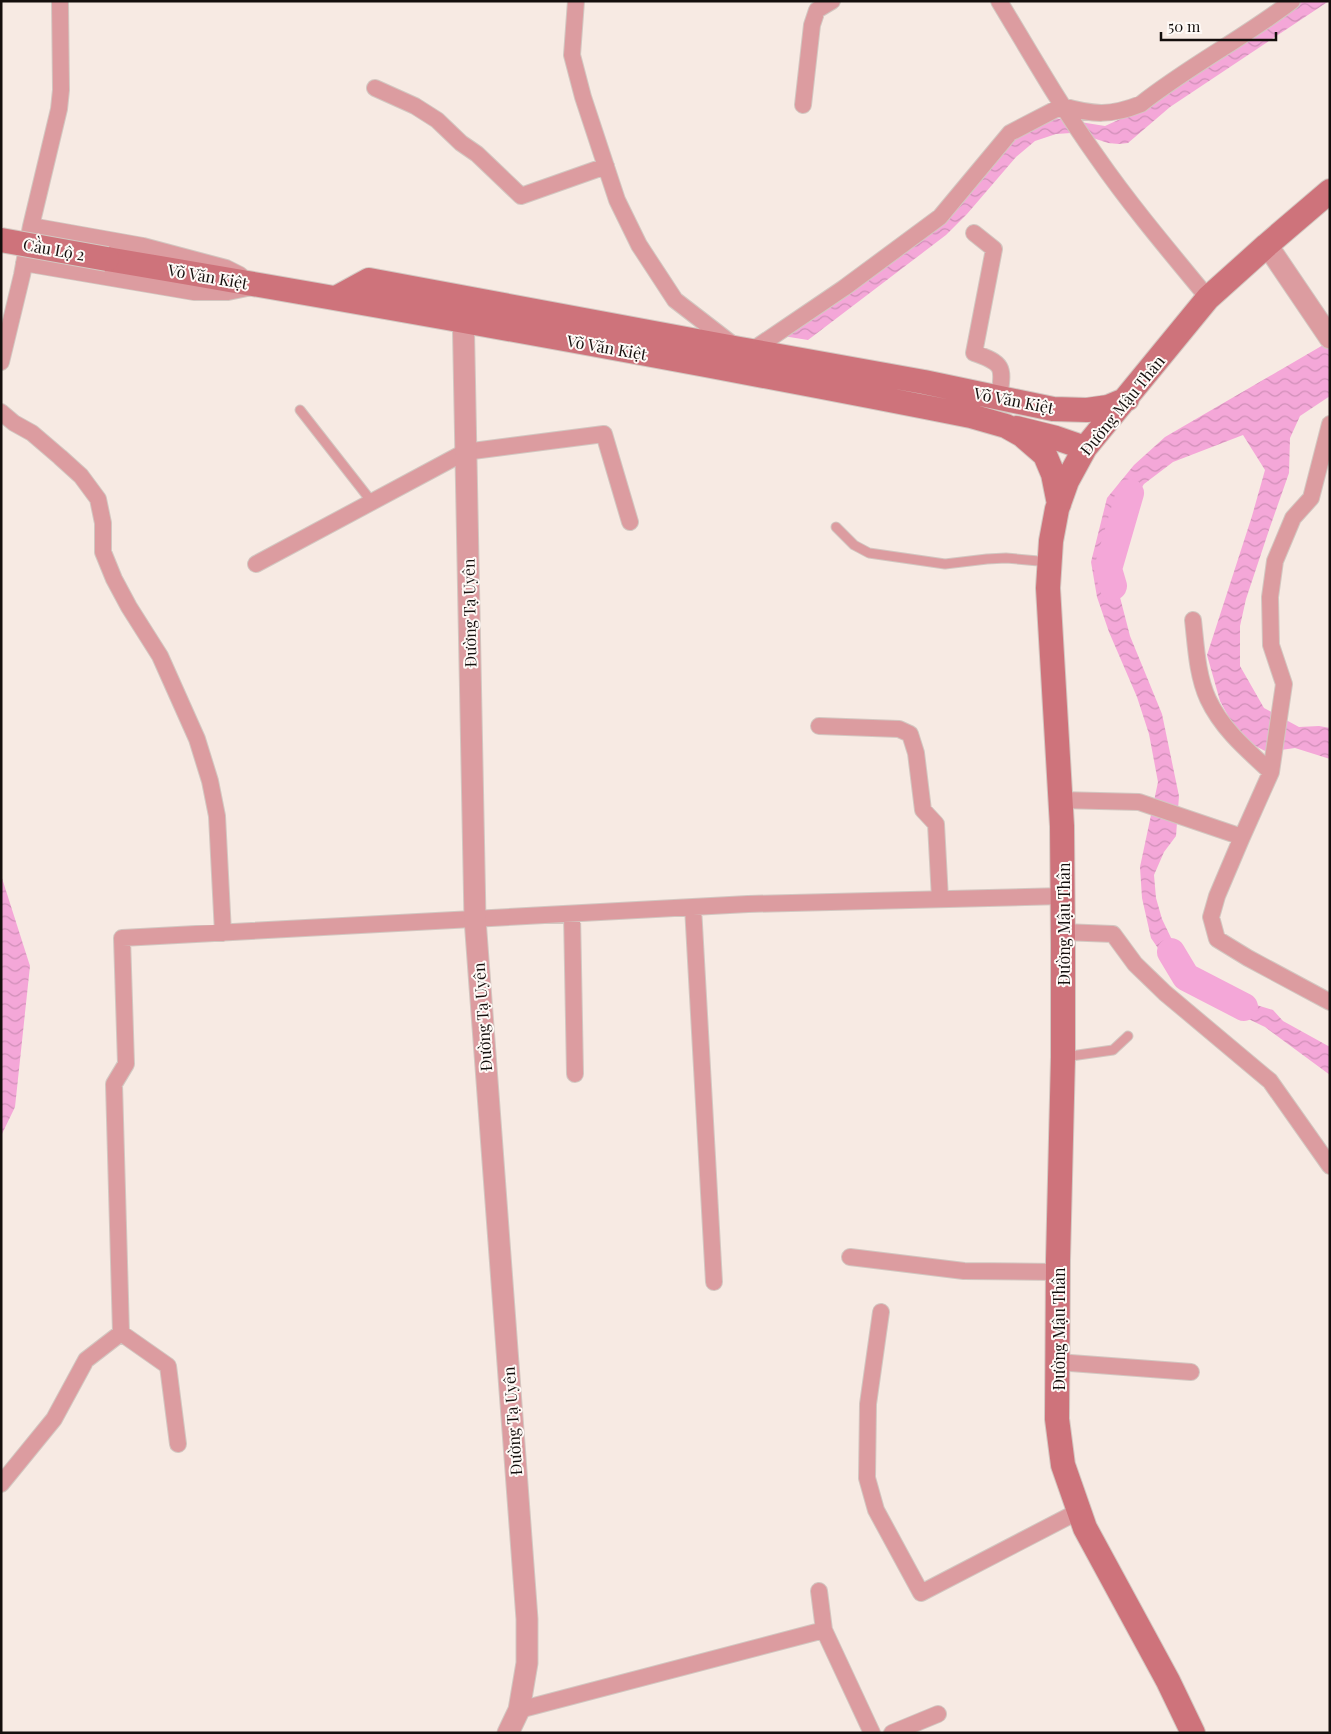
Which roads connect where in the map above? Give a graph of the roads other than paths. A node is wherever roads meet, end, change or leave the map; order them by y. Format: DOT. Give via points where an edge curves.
graph roads {
  1 [pos="60,1"];
  2 [pos="576,1"];
  3 [pos="832,1"];
  4 [pos="999,1"];
  5 [pos="1292,1"];
  6 [pos="376,88"];
  7 [pos="803,106"];
  8 [pos="1065,110"];
  9 [pos="606,166"];
  10 [pos="1330,191"];
  11 [pos="31,226"];
  12 [pos="974,232"];
  13 [pos="1,240"];
  14 [pos="1266,245"];
  15 [pos="107,259"];
  16 [pos="24,263"];
  17 [pos="261,285"];
  18 [pos="336,298"];
  19 [pos="463,298"];
  20 [pos="1208,298"];
  21 [pos="463,321"];
  22 [pos="1330,338"];
  23 [pos="745,350"];
  24 [pos="1,362"];
  25 [pos="1127,398"];
  26 [pos="1005,400"];
  27 [pos="300,410"];
  28 [pos="1060,410"];
  29 [pos="1,412"];
  30 [pos="1330,424"];
  31 [pos="1006,426"];
  32 [pos="1085,448"];
  33 [pos="465,452"];
  34 [pos="372,502"];
  35 [pos="1059,504"];
  36 [pos="630,522"];
  37 [pos="836,527"];
  38 [pos="1050,562"];
  39 [pos="256,564"];
  40 [pos="1193,620"];
  41 [pos="819,726"];
  42 [pos="1270,772"];
  43 [pos="1060,800"];
  44 [pos="1242,837"];
  45 [pos="1063,896"];
  46 [pos="940,899"];
  47 [pos="693,907"];
  48 [pos="572,914"];
  49 [pos="476,919"];
  50 [pos="1063,932"];
  51 [pos="223,933"];
  52 [pos="1330,1002"];
  53 [pos="1128,1036"];
  54 [pos="1064,1057"];
  55 [pos="575,1074"];
  56 [pos="1330,1166"];
  57 [pos="850,1257"];
  58 [pos="1058,1272"];
  59 [pos="714,1282"];
  60 [pos="881,1312"];
  61 [pos="121,1333"];
  62 [pos="1058,1362"];
  63 [pos="1191,1372"];
  64 [pos="178,1444"];
  65 [pos="1,1484"];
  66 [pos="1079,1512"];
  67 [pos="819,1592"];
  68 [pos="824,1630"];
  69 [pos="519,1710"];
  70 [pos="938,1714"];
  71 [pos="508,1733"];
  72 [pos="872,1733"];
  73 [pos="892,1733"];
  74 [pos="1193,1733"];
  1 -- 11 [label="street" via="59,109"];
  2 -- 9 [label="street" via="572,55"];
  3 -- 7 [label="street" via="817,10 812,25"];
  4 -- 8 [label="street"];
  5 -- 8 [label="street" via="1141,104 1107,113"];
  6 -- 9 [label="street" via="437,120 521,196"];
  8 -- 20 [label="street" via="1140,215"];
  8 -- 23 [label="street" via="1010,133 940,217 844,288"];
  9 -- 23 [label="street" via="617,200 639,245 676,300"];
  10 -- 14 [label="main road, Đường Mậu Thân"];
  11 -- 16 [label="street"];
  11 -- 17 [label="street" via="143,246 226,268"];
  12 -- 26 [label="street" via="994,249 974,353 999,365"];
  13 -- 15 [label="main road, Cầu Lộ 2, bridge"];
  14 -- 20 [label="main road, Đường Mậu Thân"];
  14 -- 22 [label="street"];
  15 -- 17 [label="main road, Võ Văn Kiệt"];
  16 -- 17 [label="street" via="194,292 228,292"];
  16 -- 24 [label="street"];
  17 -- 18 [label="main road, Võ Văn Kiệt"];
  18 -- 19 [label="main road, Võ Văn Kiệt" via="370,280"];
  18 -- 21 [label="main road, Võ Văn Kiệt"];
  19 -- 21 [label="street, Đường Tạ Uyên"];
  19 -- 23 [label="main road, Võ Văn Kiệt"];
  20 -- 25 [label="main road, Đường Mậu Thân"];
  21 -- 31 [label="main road, Võ Văn Kiệt" via="900,402"];
  21 -- 33 [label="street, Đường Tạ Uyên"];
  23 -- 26 [label="main road, Võ Văn Kiệt"];
  25 -- 28 [label="main road, Võ Văn Kiệt" via="1108,407"];
  25 -- 32 [label="main road, Đường Mậu Thân"];
  26 -- 28 [label="main road, Võ Văn Kiệt"];
  26 -- 31 [label="main road"];
  27 -- 34 [label="lane"];
  28 -- 32 [label="main road"];
  29 -- 51 [label="street" via="32,433 81,476 98,499 104,552 114,579 160,656 198,739 217,816"];
  30 -- 42 [label="street" via="1311,498 1293,518 1275,561 1270,597 1270,645 1284,684"];
  31 -- 32 [label="main road" via="1034,431"];
  31 -- 35 [label="main road, Võ Văn Kiệt" via="1045,455"];
  32 -- 35 [label="main road, Đường Mậu Thân"];
  33 -- 34 [label="street"];
  33 -- 36 [label="street" via="604,434"];
  33 -- 49 [label="street, Đường Tạ Uyên"];
  34 -- 39 [label="street"];
  35 -- 38 [label="main road, Đường Mậu Thân"];
  37 -- 38 [label="lane" via="854,544 870,553 945,564 1006,558"];
  38 -- 43 [label="main road, Đường Mậu Thân" via="1048,588"];
  40 -- 42 [label="street" via="1199,668 1208,699 1230,732"];
  41 -- 46 [label="street" via="899,729 910,734 916,753 923,810 936,824"];
  42 -- 44 [label="street"];
  43 -- 44 [label="street" via="1139,802"];
  43 -- 45 [label="main road, Đường Mậu Thân"];
  44 -- 52 [label="street" via="1211,917 1217,939"];
  45 -- 46 [label="street"];
  45 -- 50 [label="main road, Đường Mậu Thân"];
  46 -- 47 [label="street"];
  47 -- 48 [label="street"];
  47 -- 59 [label="street"];
  48 -- 49 [label="street"];
  48 -- 55 [label="street"];
  49 -- 51 [label="street"];
  49 -- 69 [label="street, Đường Tạ Uyên" via="527,1619 527,1663"];
  50 -- 54 [label="main road, Đường Mậu Thân"];
  50 -- 56 [label="street" via="1113,934 1135,964 1164,993 1270,1081"];
  51 -- 61 [label="street" via="122,938 126,1064 114,1084"];
  53 -- 54 [label="lane" via="1113,1050"];
  54 -- 58 [label="main road, Đường Mậu Thân"];
  57 -- 58 [label="street" via="964,1271"];
  58 -- 62 [label="main road, Đường Mậu Thân"];
  60 -- 66 [label="street" via="868,1404 867,1478 876,1510 921,1593"];
  61 -- 64 [label="street" via="168,1366"];
  61 -- 65 [label="street" via="86,1360 54,1419"];
  62 -- 63 [label="street"];
  62 -- 66 [label="main road, Đường Mậu Thân" via="1057,1419 1063,1465"];
  66 -- 74 [label="main road, Đường Mậu Thân"];
  67 -- 68 [label="street"];
  68 -- 69 [label="street"];
  68 -- 72 [label="street"];
  69 -- 71 [label="street, Đường Tạ Uyên"];
  70 -- 73 [label="street"];
}
